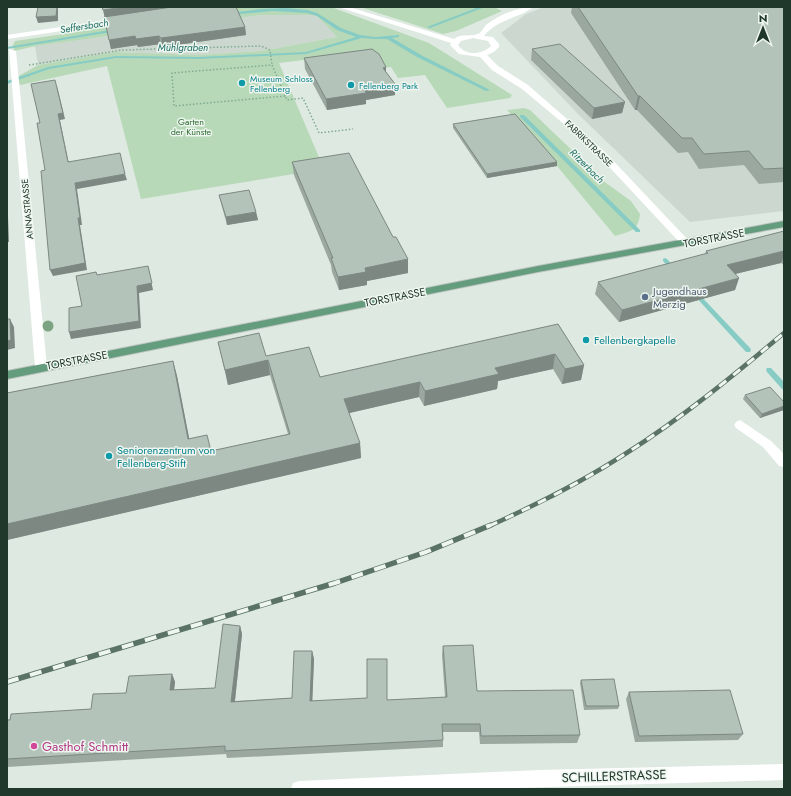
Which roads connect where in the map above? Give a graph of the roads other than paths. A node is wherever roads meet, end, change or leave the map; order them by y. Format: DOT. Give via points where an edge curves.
graph roads {
  1 [pos="342,7"];
  2 [pos="529,7"];
  3 [pos="132,18"];
  4 [pos="480,36"];
  5 [pos="7,37"];
  6 [pos="455,42"];
  7 [pos="12,51"];
  8 [pos="481,54"];
  9 [pos="784,224"];
  10 [pos="686,243"];
  11 [pos="41,367"];
  12 [pos="7,375"];
  13 [pos="740,425"];
  14 [pos="784,461"];
  15 [pos="784,772"];
  16 [pos="300,789"];
  1 -- 6 [label="street"];
  2 -- 4 [label="street" via="494,23"];
  3 -- 5 [label="street"];
  4 -- 6 [label="street" via="462,37"];
  4 -- 8 [label="street" via="490,39 495,44 493,50"];
  6 -- 8 [label="street" via="455,48 459,50"];
  7 -- 11 [label="street, ANNASTRASSE"];
  8 -- 10 [label="street, FABRIKSTRASSE" via="495,68 525,87 602,154"];
  9 -- 10 [label="main road, TORSTRASSE"];
  10 -- 11 [label="main road, TORSTRASSE" via="538,269"];
  11 -- 12 [label="main road, TORSTRASSE"];
  13 -- 14 [label="street" via="767,444"];
  15 -- 16 [label="street, SCHILLERSTRASSE" via="539,778"];
}
